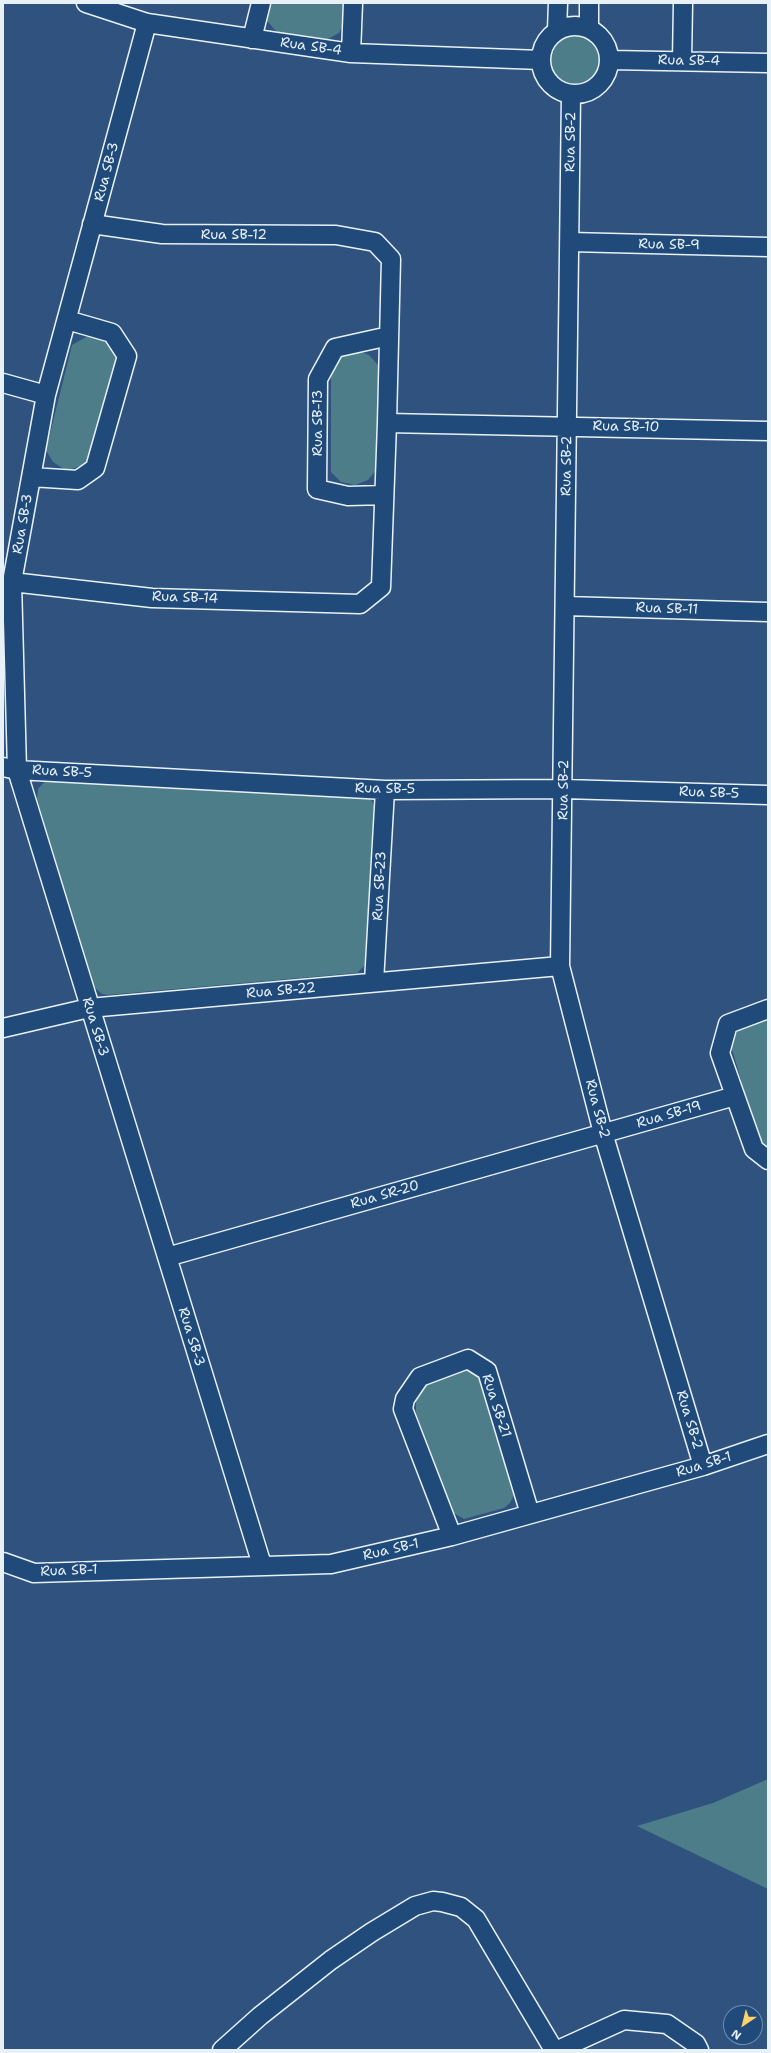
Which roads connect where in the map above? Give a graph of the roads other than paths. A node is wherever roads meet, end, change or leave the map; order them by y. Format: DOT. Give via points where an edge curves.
graph roads {
  1 [pos="86,3"];
  2 [pos="261,3"];
  3 [pos="353,3"];
  4 [pos="558,3"];
  5 [pos="589,3"];
  6 [pos="683,3"];
  7 [pos="147,23"];
  8 [pos="589,28"];
  9 [pos="557,30"];
  10 [pos="252,39"];
  11 [pos="351,53"];
  12 [pos="541,60"];
  13 [pos="610,60"];
  14 [pos="682,61"];
  15 [pos="768,63"];
  16 [pos="571,94"];
  17 [pos="92,224"];
  18 [pos="570,242"];
  19 [pos="768,247"];
  20 [pos="67,320"];
  21 [pos="389,336"];
  22 [pos="3,383"];
  23 [pos="46,395"];
  24 [pos="387,423"];
  25 [pos="568,426"];
  26 [pos="768,431"];
  27 [pos="31,478"];
  28 [pos="384,495"];
  29 [pos="12,582"];
  30 [pos="566,606"];
  31 [pos="768,612"];
  32 [pos="10,768"];
  33 [pos="385,790"];
  34 [pos="564,790"];
  35 [pos="768,795"];
  36 [pos="560,966"];
  37 [pos="374,982"];
  38 [pos="89,1008"];
  39 [pos="768,1009"];
  40 [pos="3,1028"];
  41 [pos="735,1096"];
  42 [pos="603,1133"];
  43 [pos="768,1160"];
  44 [pos="167,1257"];
  45 [pos="768,1444"];
  46 [pos="703,1466"];
  47 [pos="530,1514"];
  48 [pos="452,1536"];
  49 [pos="3,1562"];
  50 [pos="262,1565"];
  51 [pos="222,2050"];
  52 [pos="554,2050"];
  53 [pos="558,2050"];
  54 [pos="699,2050"];
  1 -- 7 [label="street, Rua SB-4"];
  2 -- 10 [label="street"];
  3 -- 11 [label="street"];
  4 -- 9 [label="street"];
  5 -- 8 [label="street"];
  6 -- 14 [label="street"];
  7 -- 10 [label="street, Rua SB-4"];
  7 -- 17 [label="street, Rua SB-3"];
  8 -- 9 [label="street" via="567,26"];
  8 -- 13 [label="street" via="598,33 604,41"];
  9 -- 12 [label="street" via="548,38"];
  10 -- 11 [label="street, Rua SB-4"];
  11 -- 12 [label="street, Rua SB-4"];
  12 -- 16 [label="street" via="547,79 562,91"];
  13 -- 14 [label="street, Rua SB-4"];
  13 -- 16 [label="street" via="608,71 594,89"];
  14 -- 15 [label="street, Rua SB-4"];
  16 -- 18 [label="street, Rua SB-2"];
  17 -- 20 [label="street, Rua SB-3"];
  17 -- 21 [label="street, Rua SB-12" via="162,234 336,235 375,242 391,259"];
  18 -- 19 [label="street, Rua SB-9"];
  18 -- 25 [label="street, Rua SB-2"];
  20 -- 23 [label="street, Rua SB-3"];
  20 -- 27 [label="street, Rua SB-3" via="112,333 127,356 95,468 78,480"];
  21 -- 24 [label="street"];
  21 -- 28 [label="street, Rua SB-13" via="335,348 318,379 317,489 348,496"];
  22 -- 23 [label="street"];
  23 -- 27 [label="street, Rua SB-3"];
  24 -- 25 [label="street, Rua SB-10"];
  24 -- 28 [label="street"];
  25 -- 26 [label="street, Rua SB-10"];
  25 -- 30 [label="street, Rua SB-2"];
  27 -- 29 [label="street, Rua SB-3"];
  28 -- 29 [label="street, Rua SB-14" via="381,586 360,604 152,598"];
  29 -- 32 [label="street, Rua SB-3"];
  30 -- 31 [label="street, Rua SB-11"];
  30 -- 34 [label="street, Rua SB-2"];
  32 -- 33 [label="street, Rua SB-5"];
  32 -- 38 [label="street, Rua SB-3"];
  33 -- 34 [label="street, Rua SB-5"];
  33 -- 37 [label="street, Rua SB-23"];
  34 -- 35 [label="street, Rua SB-5"];
  34 -- 36 [label="street, Rua SB-2"];
  36 -- 37 [label="street, Rua SB-22"];
  36 -- 42 [label="street, Rua SB-2"];
  37 -- 38 [label="street, Rua SB-22"];
  38 -- 40 [label="street, Rua SB-22"];
  38 -- 44 [label="street, Rua SB-3"];
  39 -- 41 [label="street" via="728,1024 720,1053"];
  41 -- 42 [label="street, Rua SB-19"];
  41 -- 43 [label="street" via="754,1150"];
  42 -- 44 [label="street, Rua SR-20"];
  42 -- 46 [label="street, Rua SB-2"];
  44 -- 50 [label="street, Rua SB-3"];
  45 -- 46 [label="street, Rua SB-1"];
  46 -- 47 [label="street, Rua SB-1"];
  47 -- 48 [label="street, Rua SB-1"];
  47 -- 48 [label="street, Rua SB-21" via="487,1371 468,1359 420,1377 405,1399 403,1409"];
  48 -- 50 [label="street, Rua SB-1" via="331,1564"];
  49 -- 50 [label="street, Rua SB-1" via="34,1573"];
  51 -- 52 [label="street" via="331,1960 415,1906 432,1901 461,1907 476,1920"];
  53 -- 54 [label="street" via="624,2020 668,2024 696,2044"];
}
